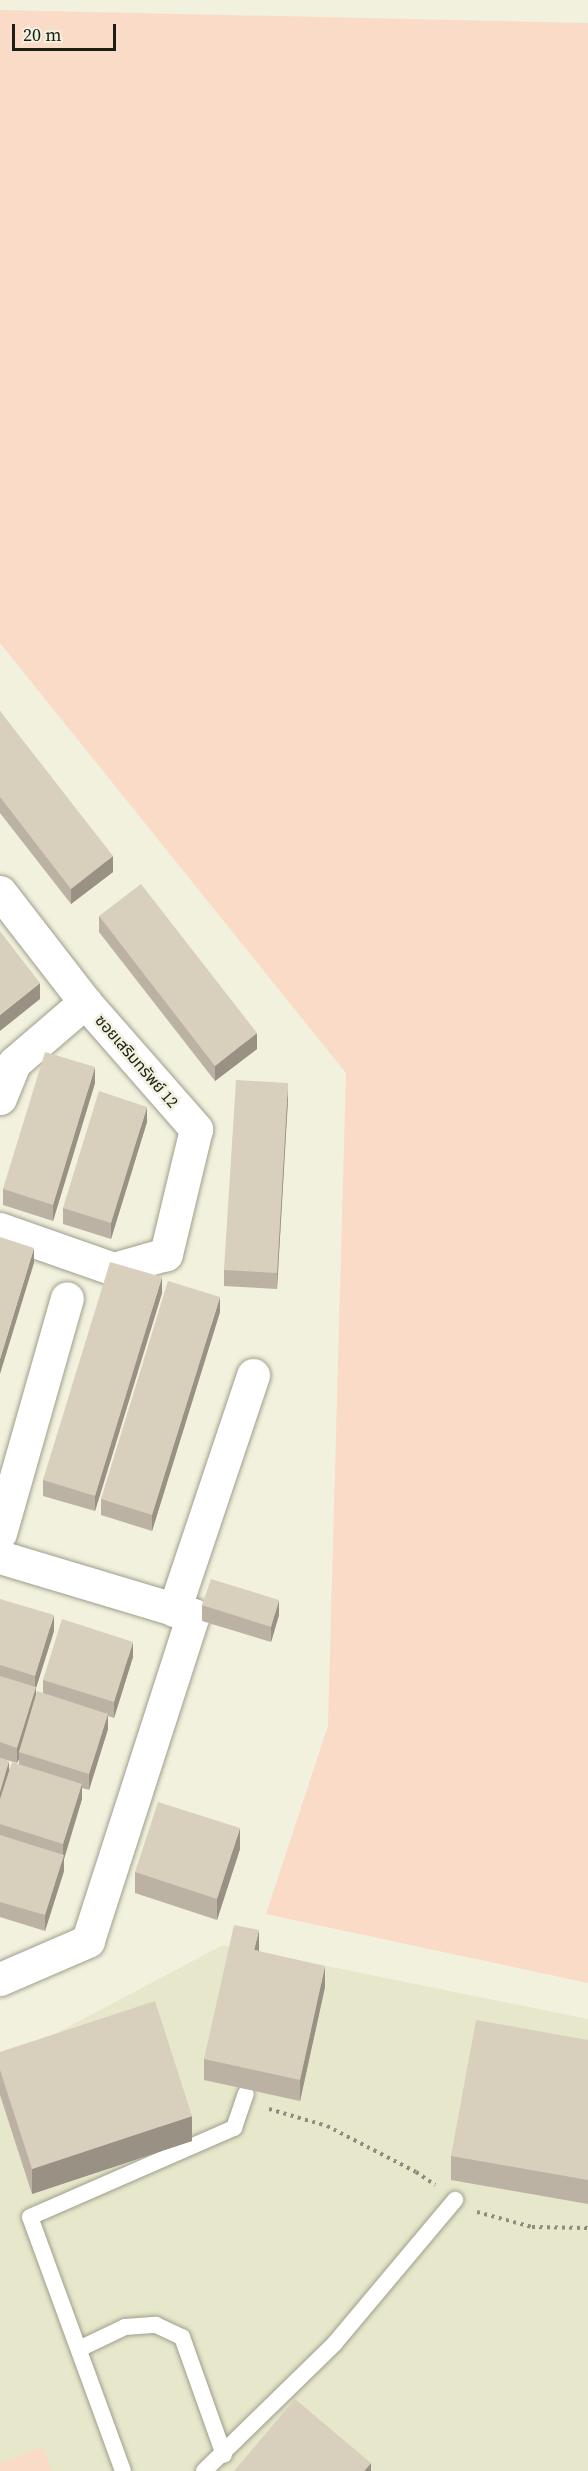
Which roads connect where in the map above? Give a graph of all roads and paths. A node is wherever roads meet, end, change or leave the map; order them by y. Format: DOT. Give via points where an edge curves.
graph roads {
  1 [pos="0,892"];
  2 [pos="85,1002"];
  3 [pos="0,1098"];
  4 [pos="0,1228"];
  5 [pos="67,1298"];
  6 [pos="253,1375"];
  7 [pos="0,1533"];
  8 [pos="0,1557"];
  9 [pos="174,1610"];
  10 [pos="0,1979"];
  11 [pos="244,2102"];
  12 [pos="455,2200"];
  13 [pos="588,2228"];
  14 [pos="79,2349"];
  15 [pos="224,2455"];
  16 [pos="123,2471"];
  17 [pos="204,2471"];
  1 -- 2 [label="street, ซอยเสริมทรัพย์ 12"];
  2 -- 3 [label="street" via="14,1063"];
  2 -- 4 [label="street, ซอยเสริมทรัพย์ 12" via="196,1129 166,1254 114,1269"];
  5 -- 7 [label="street"];
  6 -- 9 [label="street"];
  8 -- 9 [label="street"];
  9 -- 10 [label="street" via="193,1615 88,1941"];
  11 -- 12 [label="path" via="327,2126 416,2172"];
  11 -- 14 [label="lane" via="234,2128 30,2217"];
  12 -- 13 [label="path" via="479,2213 532,2227"];
  12 -- 15 [label="lane" via="335,2343"];
  14 -- 15 [label="lane" via="125,2327 156,2325 182,2337"];
  14 -- 16 [label="lane"];
  15 -- 17 [label="lane"];
}
